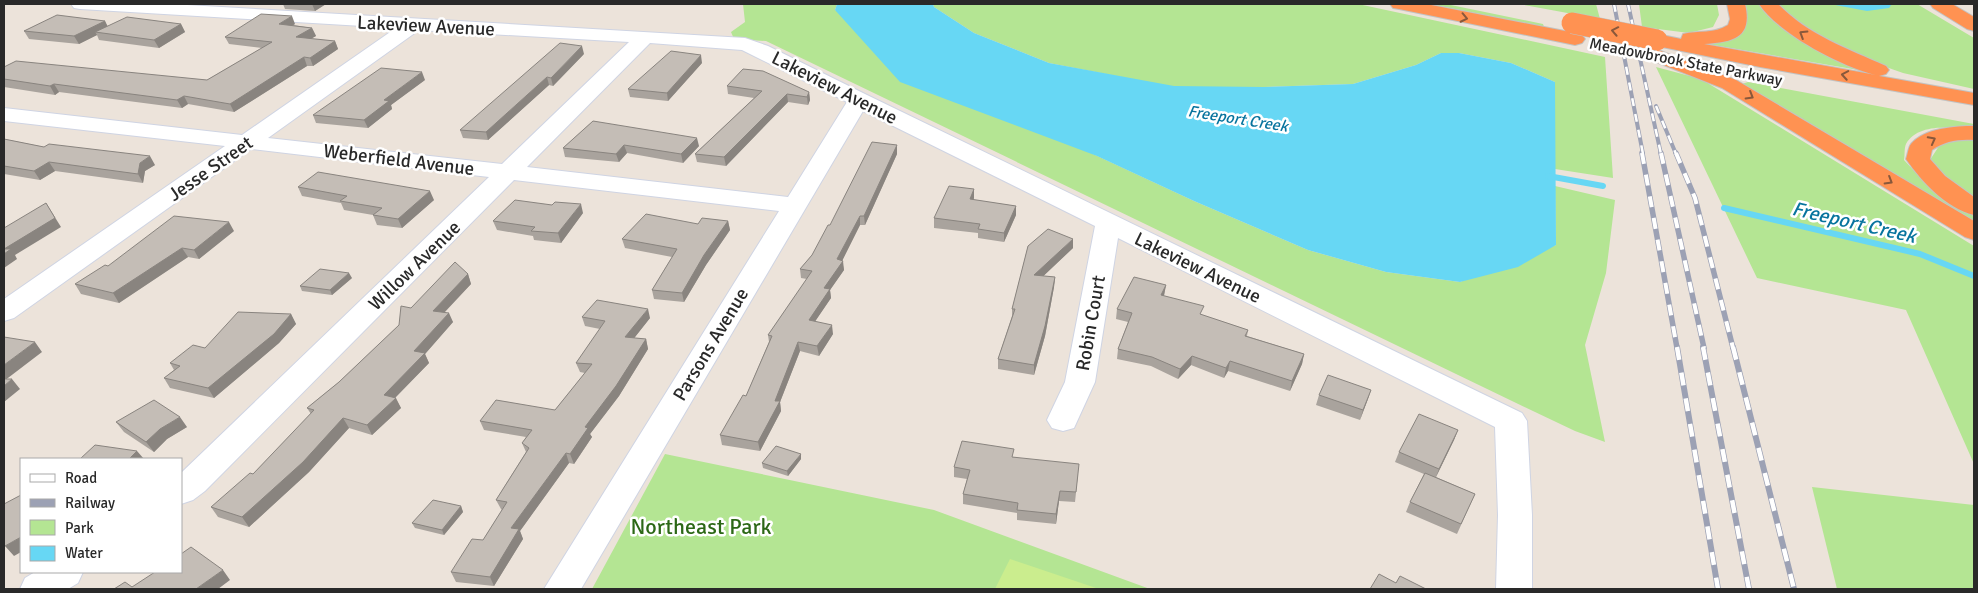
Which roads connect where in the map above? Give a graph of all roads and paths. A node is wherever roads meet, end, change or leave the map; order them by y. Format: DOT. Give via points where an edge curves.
graph roads {
  1 [pos="80,4"];
  2 [pos="1399,4"];
  3 [pos="1478,4"];
  4 [pos="1736,4"];
  5 [pos="1768,4"];
  6 [pos="1939,4"];
  7 [pos="415,24"];
  8 [pos="1974,25"];
  9 [pos="1573,31"];
  10 [pos="645,37"];
  11 [pos="1657,48"];
  12 [pos="1927,89"];
  13 [pos="1974,99"];
  14 [pos="859,100"];
  15 [pos="4,114"];
  16 [pos="1974,116"];
  17 [pos="1974,133"];
  18 [pos="247,142"];
  19 [pos="509,172"];
  20 [pos="794,205"];
  21 [pos="1974,208"];
  22 [pos="1108,223"];
  23 [pos="1974,232"];
  24 [pos="4,312"];
  25 [pos="1063,420"];
  26 [pos="182,490"];
  27 [pos="62,573"];
  28 [pos="38,589"];
  29 [pos="562,589"];
  30 [pos="1514,589"];
  1 -- 7 [label="street, Lakeview Avenue"];
  2 -- 9 [label="highway, Meadowbrook State Parkway, one-way"];
  3 -- 9 [label="highway, Meadowbrook State Parkway"];
  4 -- 11 [label="highway" via="1737,28 1729,33"];
  12 -- 5 [label="highway, one-way" via="1836,52 1802,34"];
  6 -- 8 [label="highway"];
  7 -- 10 [label="street, Lakeview Avenue"];
  7 -- 18 [label="street, Jesse Street"];
  9 -- 11 [label="highway, Meadowbrook State Parkway"];
  10 -- 14 [label="street, Lakeview Avenue" via="745,44"];
  10 -- 19 [label="street, Willow Avenue"];
  12 -- 11 [label="highway, Meadowbrook State Parkway, one-way" via="1760,61"];
  11 -- 16 [label="highway, Meadowbrook State Parkway"];
  11 -- 23 [label="highway, one-way" via="1729,84"];
  12 -- 13 [label="highway, Meadowbrook State Parkway"];
  14 -- 20 [label="street, Parsons Avenue"];
  14 -- 22 [label="street, Lakeview Avenue"];
  15 -- 18 [label="street, Weberfield Avenue"];
  21 -- 17 [label="highway, one-way" via="1940,186 1918,159 1921,147 1935,138"];
  18 -- 19 [label="street, Weberfield Avenue"];
  18 -- 24 [label="street, Jesse Street"];
  19 -- 20 [label="street, Weberfield Avenue"];
  19 -- 26 [label="street, Willow Avenue"];
  20 -- 29 [label="street, Parsons Avenue"];
  22 -- 25 [label="street, Robin Court" via="1080,382"];
  22 -- 30 [label="street, Lakeview Avenue" via="1511,422"];
  27 -- 28 [label="street"];
}
